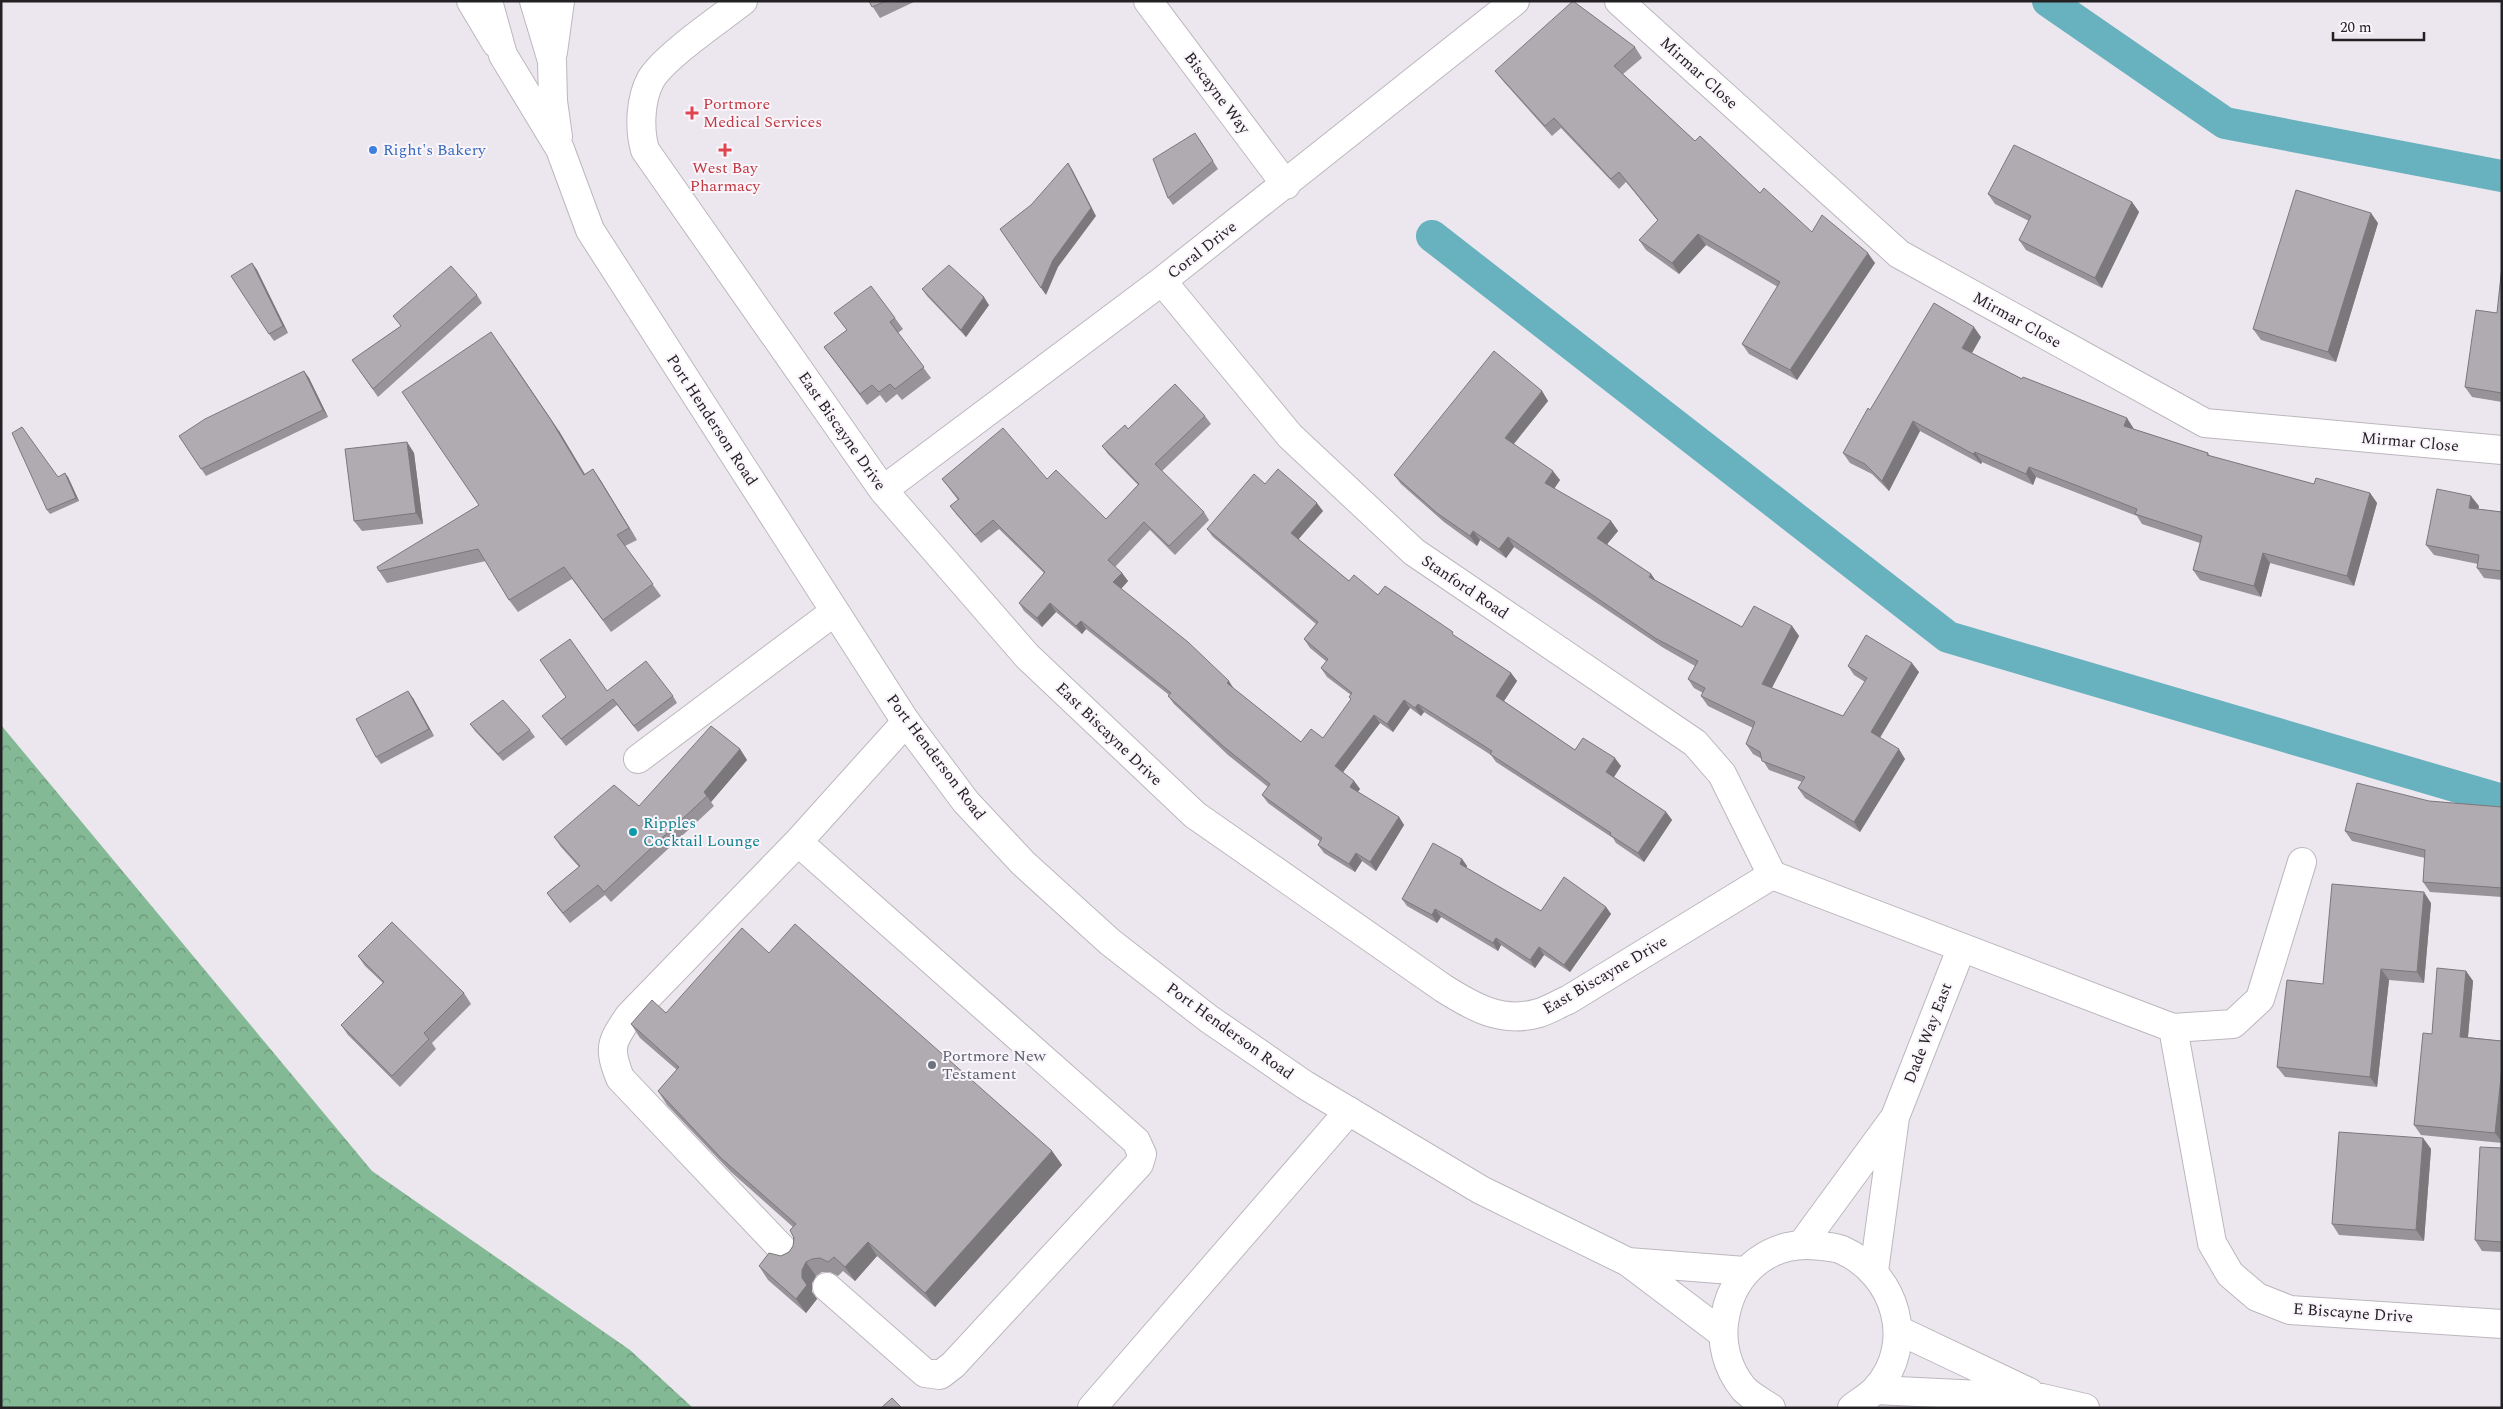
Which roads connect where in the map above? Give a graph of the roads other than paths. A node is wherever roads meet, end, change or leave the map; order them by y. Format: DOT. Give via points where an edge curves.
graph roads {
  1 [pos="471,1"];
  2 [pos="488,1"];
  3 [pos="534,1"];
  4 [pos="560,1"];
  5 [pos="743,1"];
  6 [pos="1148,1"];
  7 [pos="1515,1"];
  8 [pos="1619,1"];
  9 [pos="503,55"];
  10 [pos="552,61"];
  11 [pos="560,149"];
  12 [pos="1286,185"];
  13 [pos="1162,281"];
  14 [pos="2502,450"];
  15 [pos="883,490"];
  16 [pos="834,612"];
  17 [pos="906,722"];
  18 [pos="638,759"];
  19 [pos="798,842"];
  20 [pos="2302,862"];
  21 [pos="1772,876"];
  22 [pos="1961,949"];
  23 [pos="2173,1028"];
  24 [pos="1349,1111"];
  25 [pos="1895,1117"];
  26 [pos="1802,1244"];
  27 [pos="788,1255"];
  28 [pos="1628,1262"];
  29 [pos="1745,1271"];
  30 [pos="1874,1271"];
  31 [pos="827,1287"];
  32 [pos="2502,1324"];
  33 [pos="1898,1330"];
  34 [pos="1722,1334"];
  35 [pos="1876,1390"];
  36 [pos="1743,1398"];
  37 [pos="2042,1398"];
  38 [pos="1092,1408"];
  39 [pos="1771,1408"];
  40 [pos="1852,1408"];
  41 [pos="2085,1408"];
  1 -- 9 [label="street"];
  2 -- 9 [label="street, Port Henderson Road"];
  3 -- 10 [label="street, Port Henderson Road"];
  4 -- 10 [label="street"];
  5 -- 15 [label="street, East Biscayne Drive" via="670,59 651,79 643,104 640,134 645,150"];
  6 -- 12 [label="street, Biscayne Way"];
  7 -- 12 [label="street, Coral Drive"];
  8 -- 14 [label="street, Mirmar Close" via="1899,254 2205,423"];
  9 -- 11 [label="street, Port Henderson Road"];
  10 -- 11 [label="street, Port Henderson Road" via="553,101"];
  11 -- 16 [label="street, Port Henderson Road" via="590,230"];
  12 -- 13 [label="street, Coral Drive"];
  13 -- 15 [label="street, Coral Drive"];
  13 -- 21 [label="street, Stanford Road" via="1290,436 1414,552 1695,743 1722,774"];
  15 -- 21 [label="street, East Biscayne Drive" via="1027,656 1195,815 1474,1008 1508,1017 1539,1013 1568,1000"];
  16 -- 17 [label="street, Port Henderson Road"];
  16 -- 18 [label="street"];
  17 -- 19 [label="street"];
  17 -- 24 [label="street, Port Henderson Road" via="966,802 1023,863 1110,942 1209,1019"];
  19 -- 27 [label="street" via="628,1016 614,1040 612,1057 620,1078"];
  19 -- 31 [label="street" via="1136,1141 1142,1154 1139,1164 953,1365 940,1375 925,1373"];
  20 -- 23 [label="street" via="2260,999 2233,1024"];
  21 -- 22 [label="street"];
  22 -- 23 [label="street"];
  22 -- 25 [label="street, Dade Way East"];
  23 -- 32 [label="street, E Biscayne Drive" via="2212,1243 2230,1274 2257,1296 2290,1310"];
  24 -- 28 [label="street, Port Henderson Road" via="1481,1190"];
  24 -- 38 [label="street"];
  25 -- 26 [label="street, Dade Way East"];
  25 -- 30 [label="street, Dade Way East"];
  26 -- 29 [label="street" via="1771,1252"];
  26 -- 30 [label="street" via="1841,1249"];
  28 -- 29 [label="street, Port Henderson Road"];
  28 -- 34 [label="street, Port Henderson Road"];
  29 -- 34 [label="street" via="1728,1299"];
  30 -- 33 [label="street" via="1892,1298"];
  33 -- 35 [label="street" via="1893,1362"];
  33 -- 37 [label="street"];
  34 -- 36 [label="street" via="1728,1363"];
  35 -- 37 [label="street"];
  35 -- 40 [label="street"];
  36 -- 39 [label="street"];
  37 -- 41 [label="street"];
}
